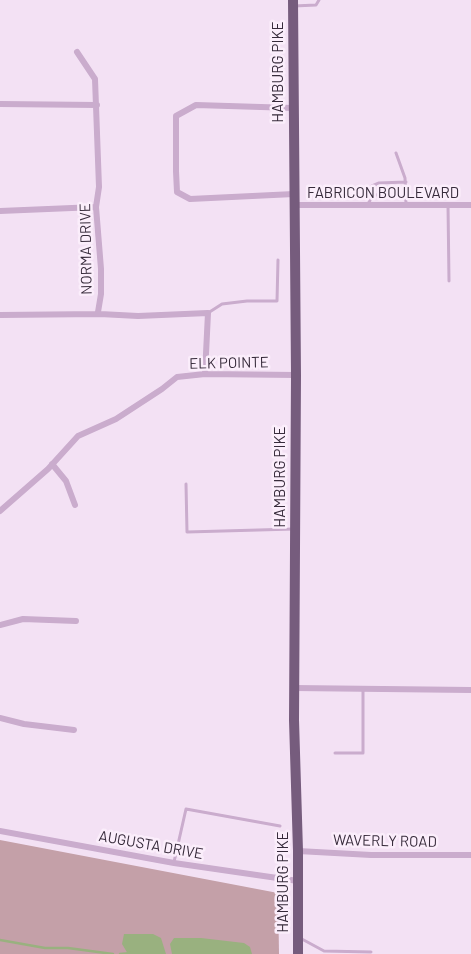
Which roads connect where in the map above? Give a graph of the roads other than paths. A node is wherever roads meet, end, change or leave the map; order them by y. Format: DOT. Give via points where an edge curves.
graph roads {
  1 [pos="319,0"];
  2 [pos="293,3"];
  3 [pos="77,52"];
  4 [pos="0,104"];
  5 [pos="96,105"];
  6 [pos="293,108"];
  7 [pos="396,153"];
  8 [pos="406,182"];
  9 [pos="294,194"];
  10 [pos="406,194"];
  11 [pos="373,195"];
  12 [pos="368,204"];
  13 [pos="406,204"];
  14 [pos="295,205"];
  15 [pos="448,205"];
  16 [pos="471,205"];
  17 [pos="96,207"];
  18 [pos="0,211"];
  19 [pos="278,260"];
  20 [pos="449,281"];
  21 [pos="208,313"];
  22 [pos="100,314"];
  23 [pos="0,315"];
  24 [pos="205,374"];
  25 [pos="296,375"];
  26 [pos="52,464"];
  27 [pos="186,484"];
  28 [pos="75,505"];
  29 [pos="0,510"];
  30 [pos="295,530"];
  31 [pos="76,621"];
  32 [pos="0,625"];
  33 [pos="294,688"];
  34 [pos="363,688"];
  35 [pos="471,690"];
  36 [pos="0,718"];
  37 [pos="74,730"];
  38 [pos="335,753"];
  39 [pos="280,826"];
  40 [pos="0,831"];
  41 [pos="298,851"];
  42 [pos="471,855"];
  43 [pos="174,863"];
  44 [pos="298,881"];
  45 [pos="298,938"];
  46 [pos="371,952"];
  47 [pos="298,954"];
  1 -- 2 [label="lane" via="316,5"];
  2 -- 6 [label="main road, HAMBURG PIKE"];
  3 -- 5 [label="street, NORMA DRIVE" via="95,79"];
  4 -- 5 [label="street"];
  5 -- 17 [label="street, NORMA DRIVE" via="99,187"];
  6 -- 9 [label="main road, HAMBURG PIKE"];
  6 -- 9 [label="street" via="196,105 176,116 176,178 177,192 190,199"];
  7 -- 8 [label="lane"];
  8 -- 10 [label="lane"];
  8 -- 11 [label="lane" via="379,183 372,186"];
  9 -- 14 [label="main road, HAMBURG PIKE"];
  10 -- 11 [label="lane"];
  10 -- 13 [label="lane"];
  11 -- 12 [label="lane"];
  12 -- 13 [label="street, FABRICON BOULEVARD"];
  12 -- 14 [label="street, FABRICON BOULEVARD"];
  13 -- 15 [label="street, FABRICON BOULEVARD"];
  14 -- 25 [label="main road, HAMBURG PIKE"];
  15 -- 16 [label="street, FABRICON BOULEVARD"];
  15 -- 20 [label="lane"];
  17 -- 18 [label="street"];
  17 -- 22 [label="street, NORMA DRIVE" via="101,269"];
  19 -- 21 [label="lane" via="277,301 222,304"];
  21 -- 22 [label="street, NORMA DRIVE"];
  21 -- 24 [label="street"];
  22 -- 23 [label="street"];
  24 -- 25 [label="street, ELK POINTE"];
  24 -- 26 [label="street, ELK POINTE" via="177,377 116,419 78,436"];
  25 -- 30 [label="main road, HAMBURG PIKE"];
  26 -- 28 [label="street" via="66,481"];
  26 -- 29 [label="street, ELK POINTE"];
  27 -- 30 [label="lane" via="187,532"];
  30 -- 33 [label="main road, HAMBURG PIKE"];
  31 -- 32 [label="street" via="23,619"];
  33 -- 34 [label="street"];
  33 -- 41 [label="main road, HAMBURG PIKE"];
  34 -- 35 [label="street"];
  34 -- 38 [label="lane" via="363,753"];
  36 -- 37 [label="street"];
  39 -- 43 [label="lane" via="186,809"];
  40 -- 43 [label="street, AUGUSTA DRIVE"];
  41 -- 42 [label="street, WAVERLY ROAD"];
  41 -- 44 [label="main road, HAMBURG PIKE"];
  43 -- 44 [label="street, AUGUSTA DRIVE"];
  44 -- 45 [label="main road, HAMBURG PIKE"];
  45 -- 46 [label="lane" via="324,951"];
  45 -- 47 [label="main road, HAMBURG PIKE"];
}
